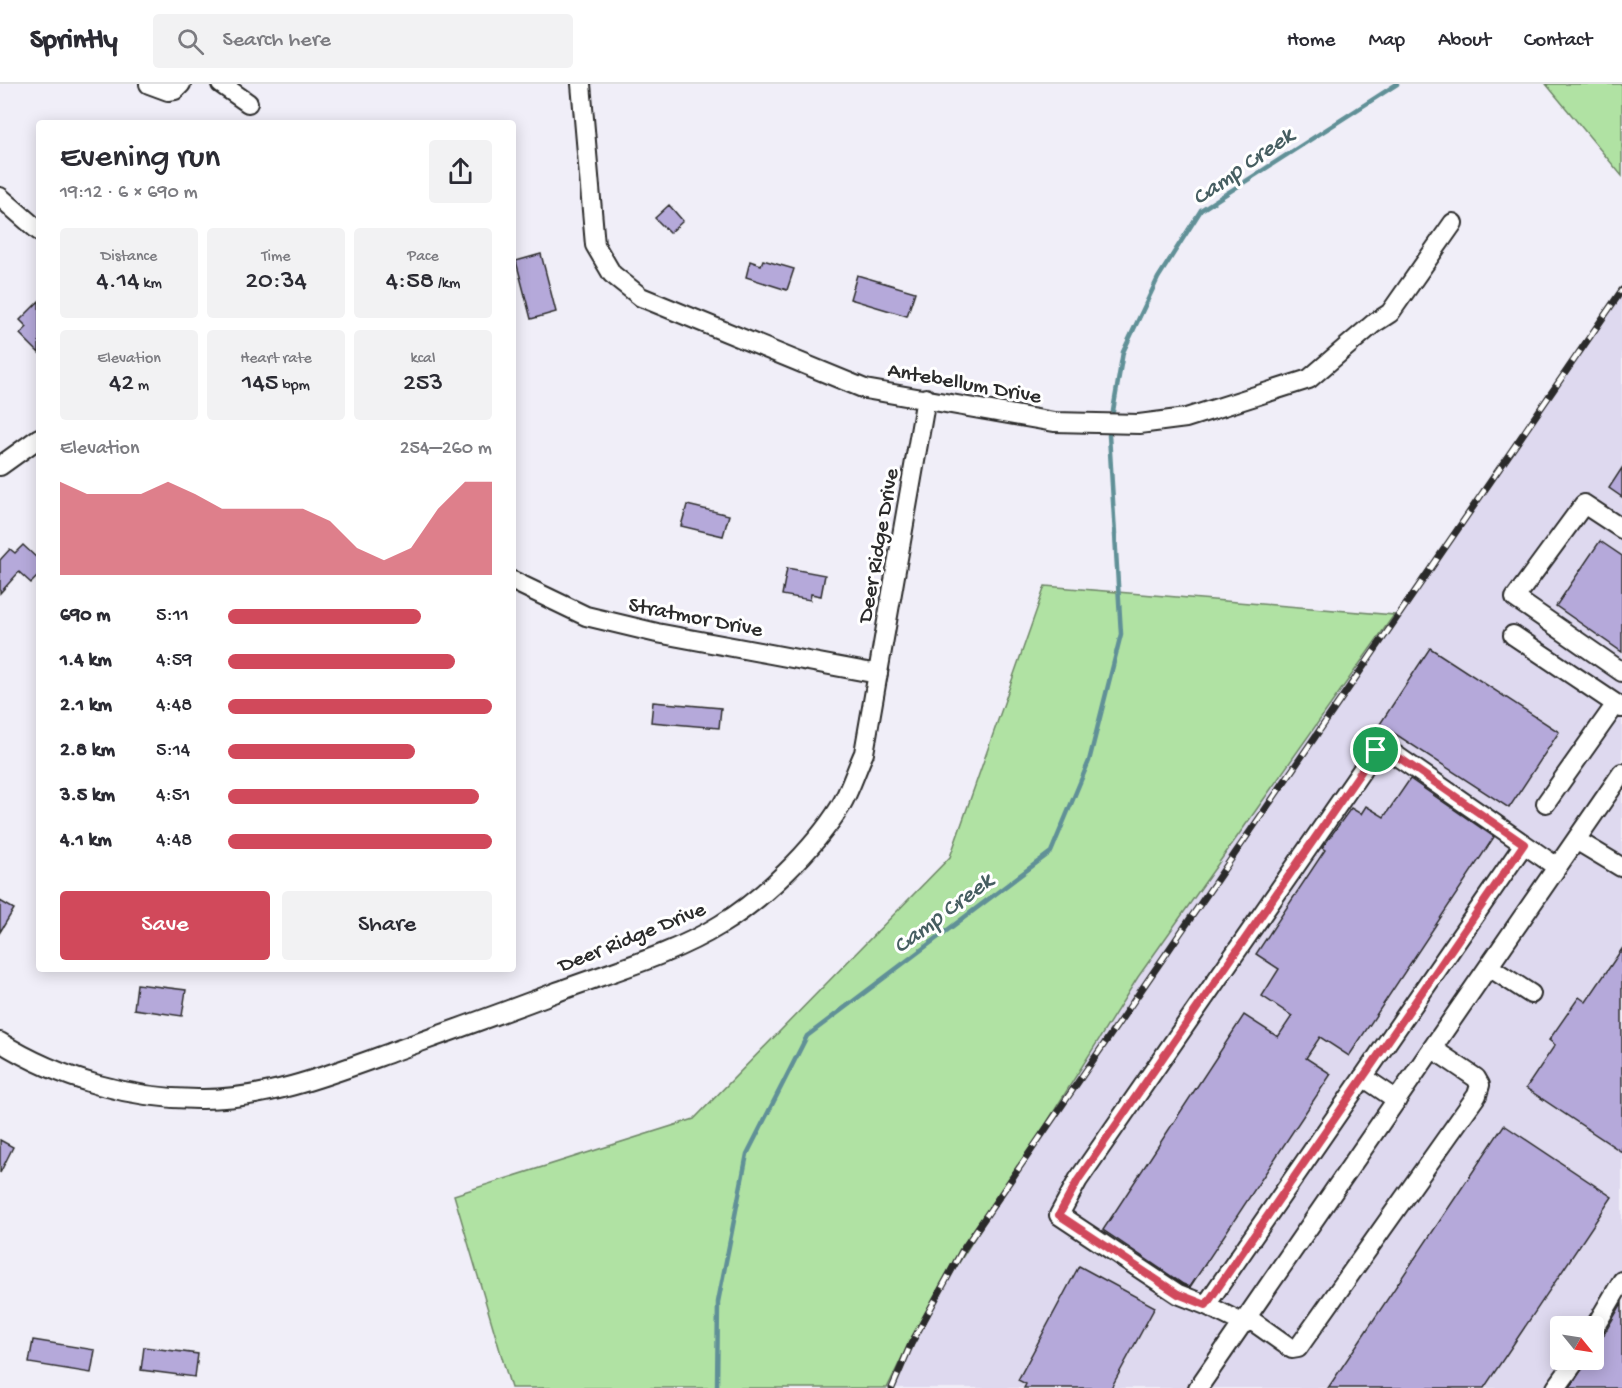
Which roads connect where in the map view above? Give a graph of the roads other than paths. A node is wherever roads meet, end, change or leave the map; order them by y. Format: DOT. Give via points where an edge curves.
graph roads {
  1 [pos="149,84"];
  2 [pos="181,84"];
  3 [pos="221,84"];
  4 [pos="581,84"];
  5 [pos="248,103"];
  6 [pos="0,197"];
  7 [pos="1453,223"];
  8 [pos="36,228"];
  9 [pos="926,398"];
  10 [pos="36,440"];
  11 [pos="0,466"];
  12 [pos="1622,530"];
  13 [pos="516,582"];
  14 [pos="1513,635"];
  15 [pos="1622,672"];
  16 [pos="878,674"];
  17 [pos="1619,706"];
  18 [pos="1622,773"];
  19 [pos="1546,803"];
  20 [pos="1576,840"];
  21 [pos="1524,844"];
  22 [pos="1557,867"];
  23 [pos="1621,867"];
  24 [pos="1489,967"];
  25 [pos="1532,994"];
  26 [pos="0,1042"];
  27 [pos="1433,1049"];
  28 [pos="1364,1077"];
  29 [pos="1397,1101"];
  30 [pos="1622,1281"];
  31 [pos="1206,1305"];
  32 [pos="1601,1316"];
  33 [pos="1246,1321"];
  34 [pos="1569,1370"];
  35 [pos="1198,1388"];
  36 [pos="1556,1388"];
  1 -- 2 [label="street" via="168,91"];
  3 -- 5 [label="street"];
  4 -- 9 [label="street, Antebellum Drive" via="596,244 612,274 625,287 641,297 865,388"];
  6 -- 8 [label="street"];
  7 -- 9 [label="street, Antebellum Drive" via="1390,313 1309,379 1186,418 1139,424 1054,422"];
  9 -- 16 [label="street, Deer Ridge Drive"];
  10 -- 11 [label="street"];
  12 -- 15 [label="street" via="1584,504 1515,598"];
  13 -- 16 [label="street, Stratmor Drive" via="586,616"];
  14 -- 17 [label="street"];
  16 -- 26 [label="street, Deer Ridge Drive" via="864,753 841,806 770,886 720,925 666,951 324,1077 255,1094 204,1099 152,1096 74,1078"];
  17 -- 19 [label="street"];
  18 -- 20 [label="street"];
  20 -- 22 [label="street"];
  20 -- 23 [label="street"];
  21 -- 22 [label="street"];
  21 -- 28 [label="street"];
  21 -- 31 [label="street" via="1391,752 1376,750 1078,1180 1059,1215 1178,1294"];
  22 -- 24 [label="street"];
  24 -- 25 [label="street"];
  24 -- 27 [label="street"];
  27 -- 29 [label="street"];
  27 -- 33 [label="street" via="1476,1078 1480,1085 1477,1095 1298,1348 1292,1349"];
  28 -- 29 [label="street"];
  28 -- 31 [label="street"];
  29 -- 33 [label="street"];
  30 -- 32 [label="street"];
  31 -- 33 [label="street"];
  33 -- 35 [label="street"];
  34 -- 36 [label="street"];
}
